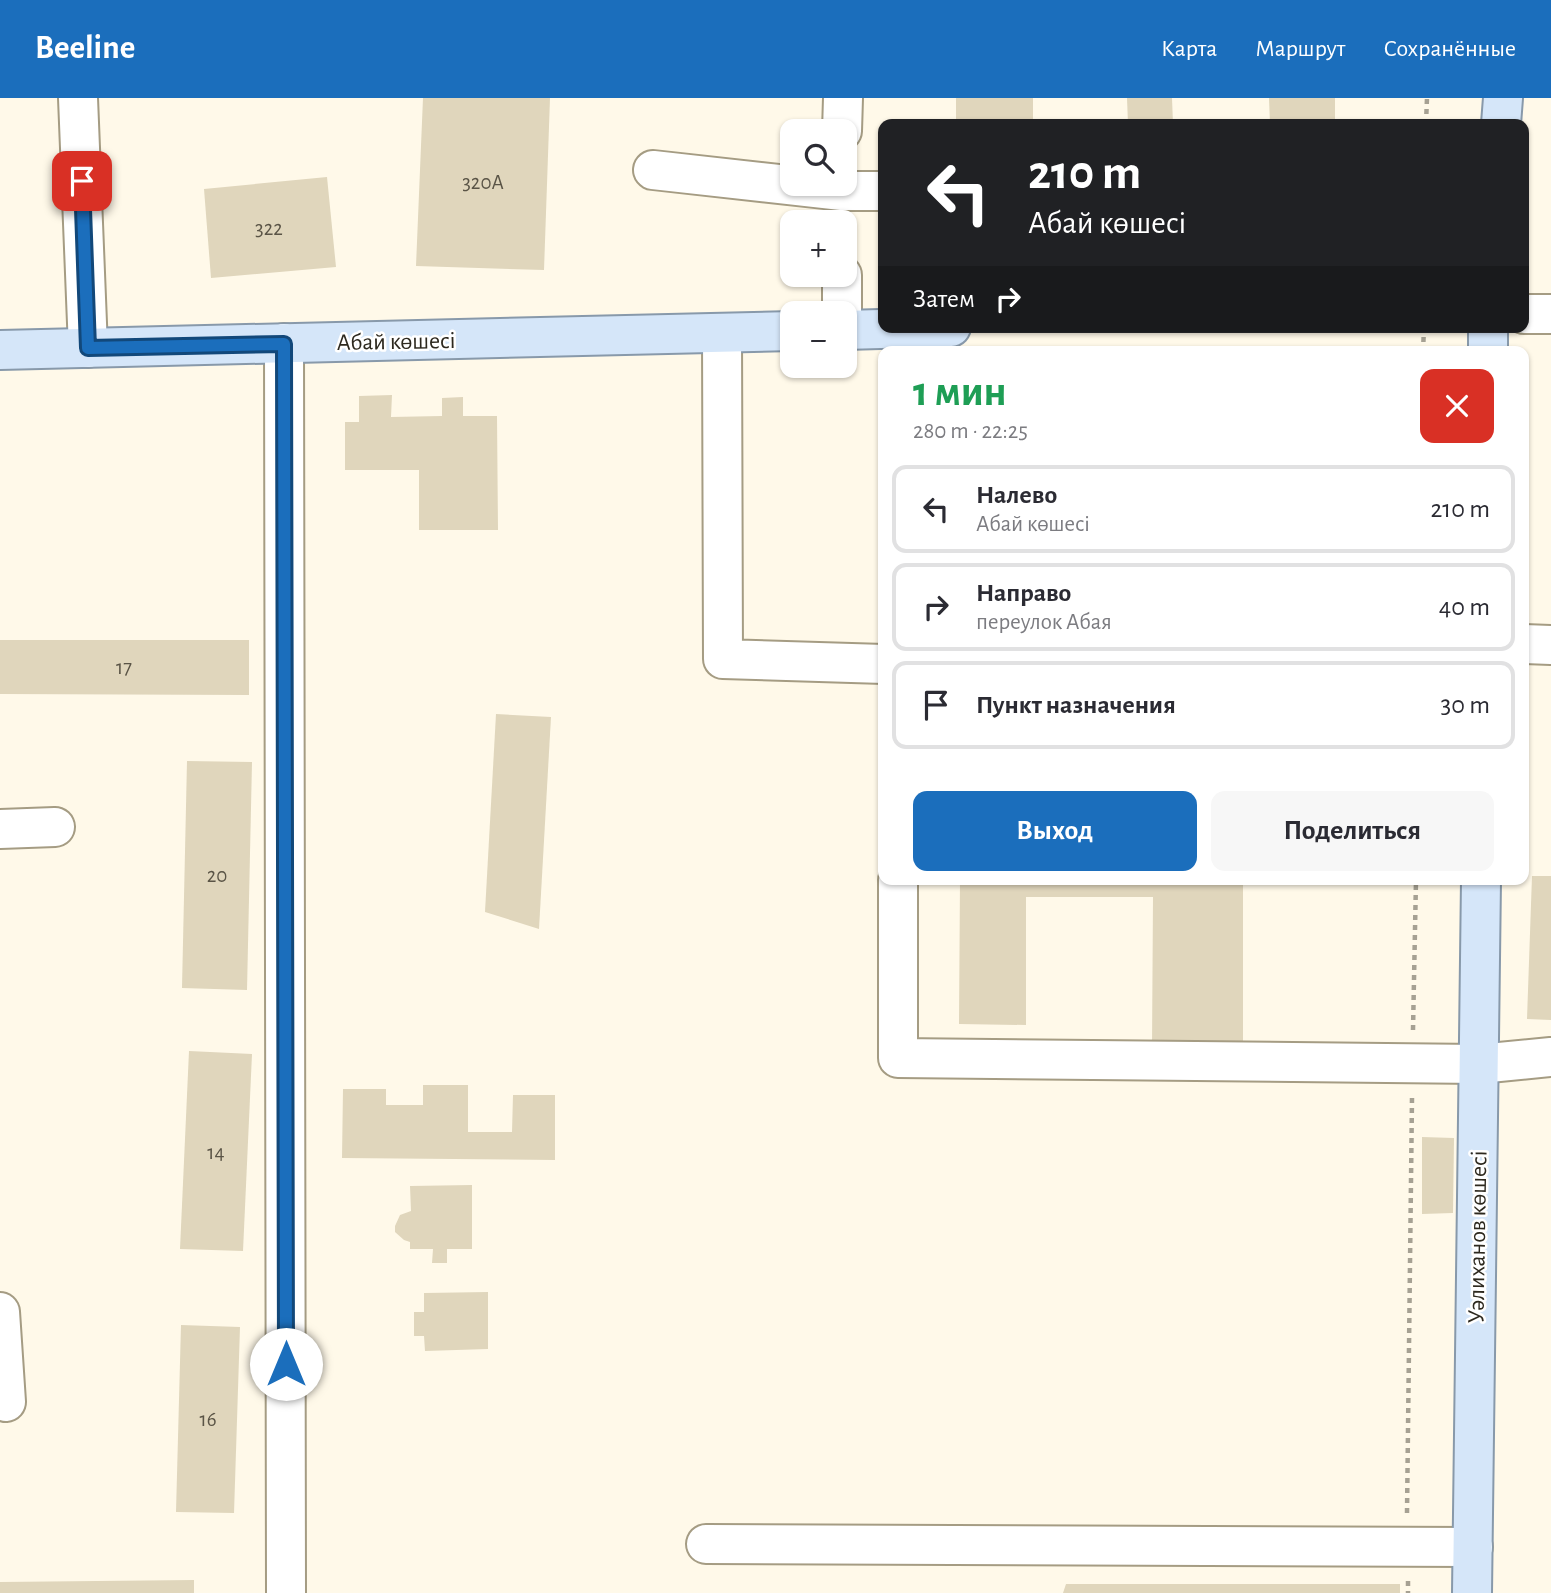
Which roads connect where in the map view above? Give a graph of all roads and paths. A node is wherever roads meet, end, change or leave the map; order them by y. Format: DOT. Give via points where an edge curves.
graph roads {
  1 [pos="78,98"];
  2 [pos="843,98"];
  3 [pos="1427,98"];
  4 [pos="1503,98"];
  5 [pos="842,119"];
  6 [pos="1426,119"];
  7 [pos="1501,119"];
  8 [pos="653,170"];
  9 [pos="878,192"];
  10 [pos="842,199"];
  11 [pos="1529,314"];
  12 [pos="1551,314"];
  13 [pos="878,329"];
  14 [pos="857,330"];
  15 [pos="780,331"];
  16 [pos="722,333"];
  17 [pos="284,344"];
  18 [pos="88,348"];
  19 [pos="0,350"];
  20 [pos="1529,644"];
  21 [pos="1551,645"];
  22 [pos="878,664"];
  23 [pos="55,827"];
  24 [pos="0,829"];
  25 [pos="898,885"];
  26 [pos="1416,885"];
  27 [pos="1481,885"];
  28 [pos="1551,1057"];
  29 [pos="1413,1064"];
  30 [pos="1479,1064"];
  31 [pos="0,1311"];
  32 [pos="6,1402"];
  33 [pos="706,1544"];
  34 [pos="1407,1547"];
  35 [pos="1473,1547"];
  36 [pos="286,1593"];
  37 [pos="1408,1593"];
  38 [pos="1472,1593"];
  1 -- 18 [label="street"];
  2 -- 5 [label="street"];
  3 -- 6 [label="path"];
  4 -- 7 [label="main road"];
  8 -- 10 [label="street"];
  9 -- 10 [label="street"];
  11 -- 12 [label="street"];
  13 -- 14 [label="main road"];
  15 -- 16 [label="main road, Абай көшесі"];
  16 -- 17 [label="main road, Абай көшесі"];
  16 -- 22 [label="street" via="723,659"];
  17 -- 18 [label="main road, Абай көшесі"];
  17 -- 36 [label="street"];
  18 -- 19 [label="main road, Абай көшесі"];
  20 -- 21 [label="street"];
  23 -- 24 [label="street"];
  25 -- 29 [label="street" via="898,1058"];
  26 -- 29 [label="path"];
  27 -- 30 [label="main road, Уәлиханов көшесі"];
  28 -- 30 [label="street"];
  29 -- 30 [label="street"];
  29 -- 34 [label="path"];
  30 -- 35 [label="main road, Уәлиханов көшесі"];
  31 -- 32 [label="street"];
  33 -- 34 [label="street"];
  34 -- 35 [label="street"];
  34 -- 37 [label="path"];
  35 -- 38 [label="main road, Уәлиханов көшесі"];
}
